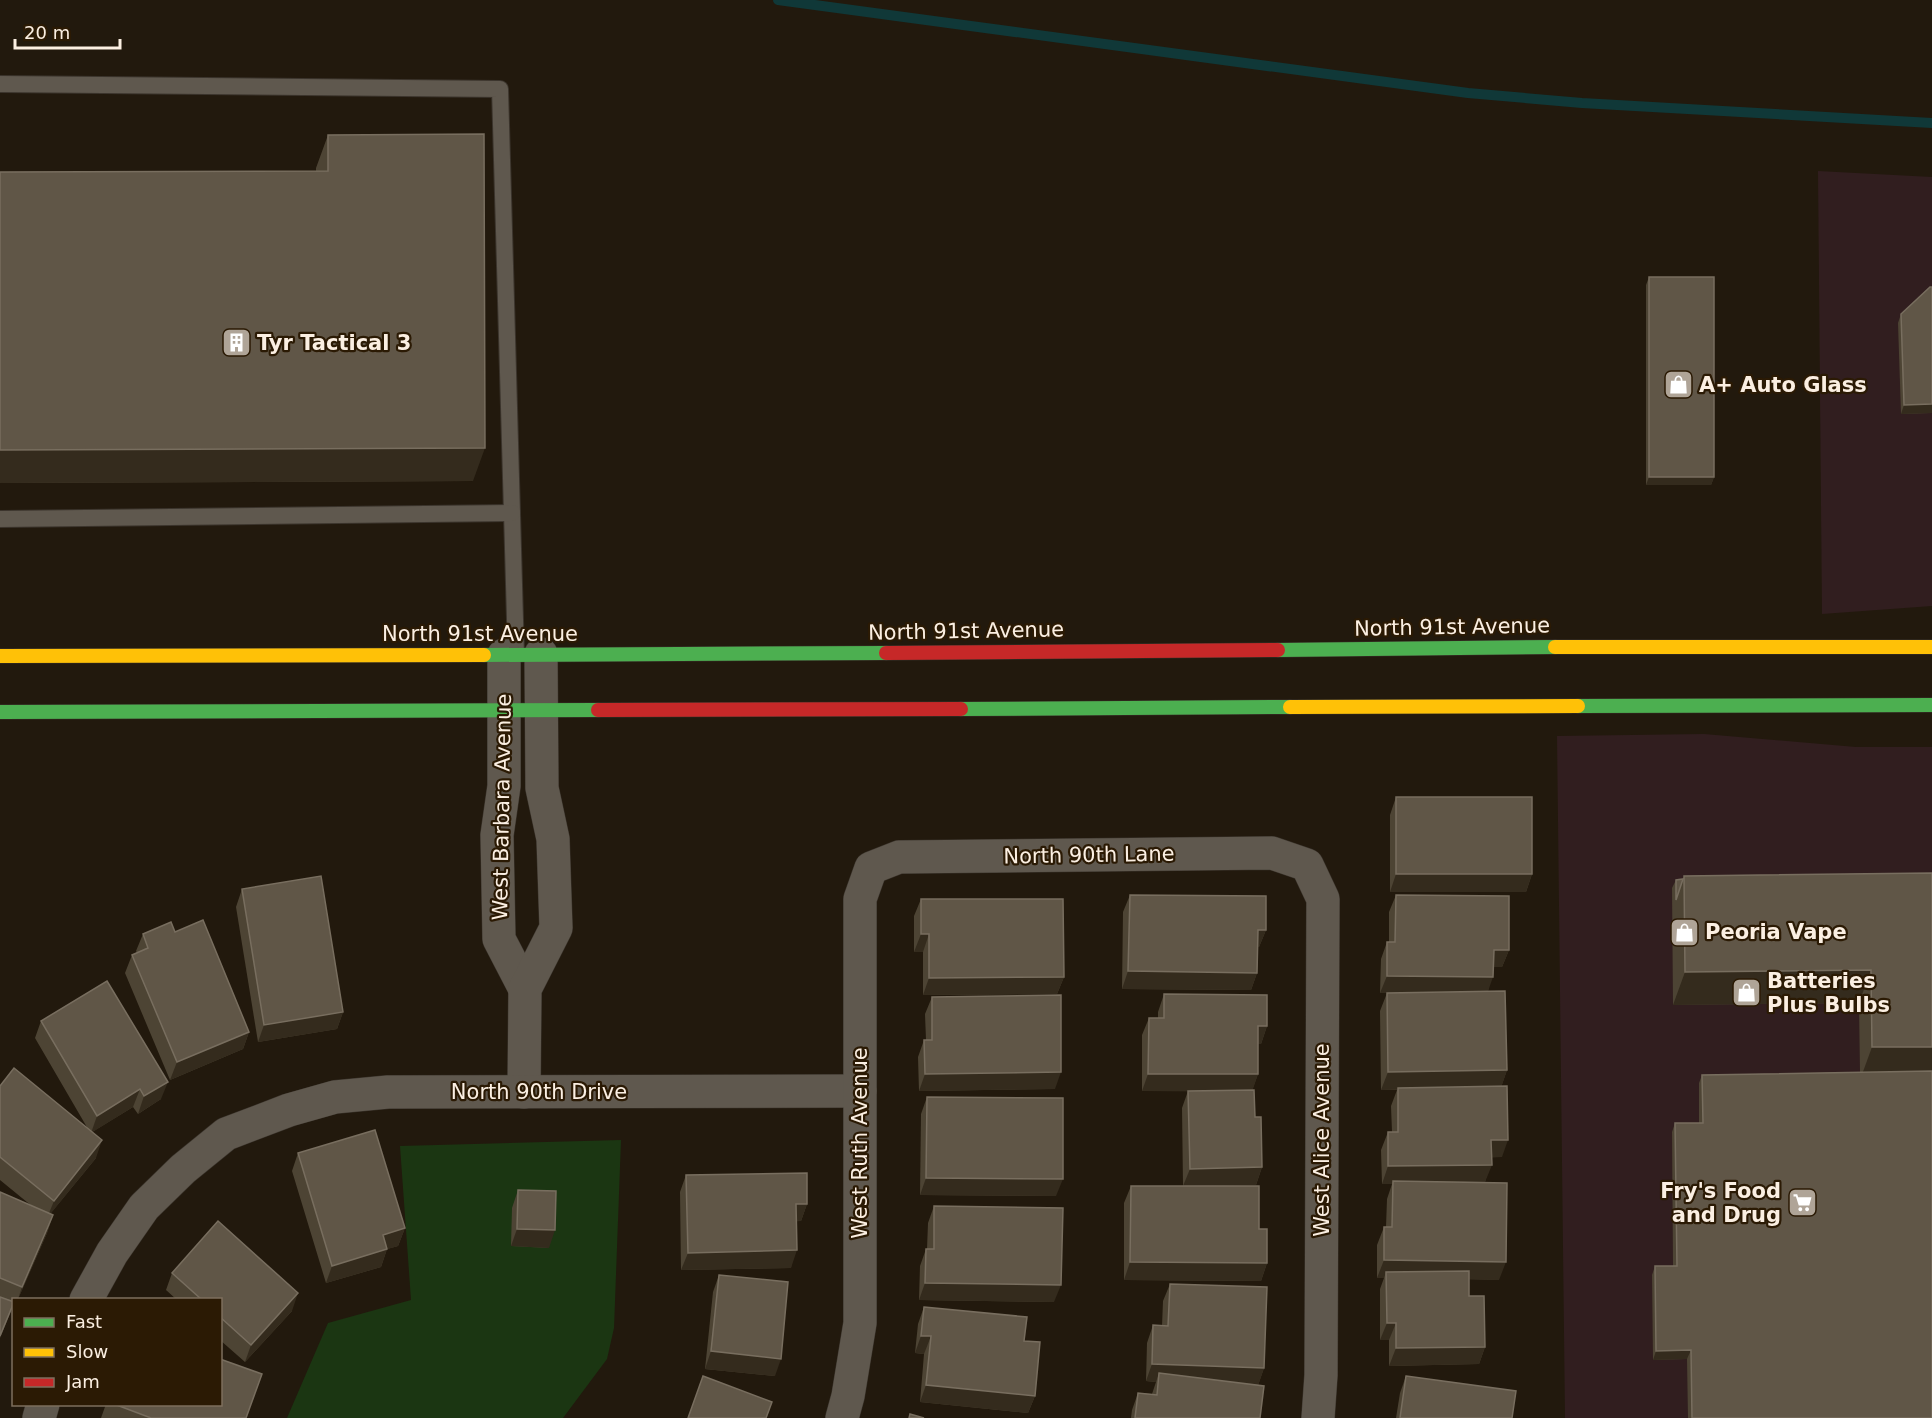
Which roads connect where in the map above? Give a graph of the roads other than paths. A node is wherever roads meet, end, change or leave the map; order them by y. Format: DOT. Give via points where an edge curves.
graph roads {
  1 [pos="0,84"];
  2 [pos="512,513"];
  3 [pos="0,519"];
  4 [pos="1932,647"];
  5 [pos="520,655"];
  6 [pos="0,656"];
  7 [pos="1932,705"];
  8 [pos="505,711"];
  9 [pos="542,711"];
  10 [pos="0,712"];
  11 [pos="1307,865"];
  12 [pos="871,868"];
  13 [pos="525,989"];
  14 [pos="860,1091"];
  15 [pos="524,1092"];
  16 [pos="87,1298"];
  17 [pos="842,1418"];
  18 [pos="1317,1418"];
  1 -- 2 [label="lane" via="500,89"];
  2 -- 3 [label="lane"];
  2 -- 5 [label="lane"];
  4 -- 5 [label="main road, North 91st Avenue"];
  5 -- 6 [label="main road, North 91st Avenue"];
  5 -- 8 [label="street, West Barbara Avenue"];
  5 -- 9 [label="street, West Barbara Avenue"];
  7 -- 9 [label="main road"];
  8 -- 9 [label="main road"];
  8 -- 10 [label="main road"];
  8 -- 13 [label="street, West Barbara Avenue" via="504,786 497,835 499,939"];
  9 -- 13 [label="street, West Barbara Avenue" via="542,788 554,839 556,928"];
  11 -- 12 [label="street, North 90th Lane" via="1272,853 899,857"];
  11 -- 18 [label="street, West Alice Avenue" via="1323,899 1321,1375"];
  12 -- 14 [label="street, West Ruth Avenue" via="860,899"];
  13 -- 15 [label="street, West Barbara Avenue"];
  14 -- 15 [label="street, North 90th Drive"];
  14 -- 17 [label="street, West Ruth Avenue" via="860,1323"];
  15 -- 16 [label="street, North 90th Drive" via="388,1092 335,1097 226,1134 144,1206"];
}
